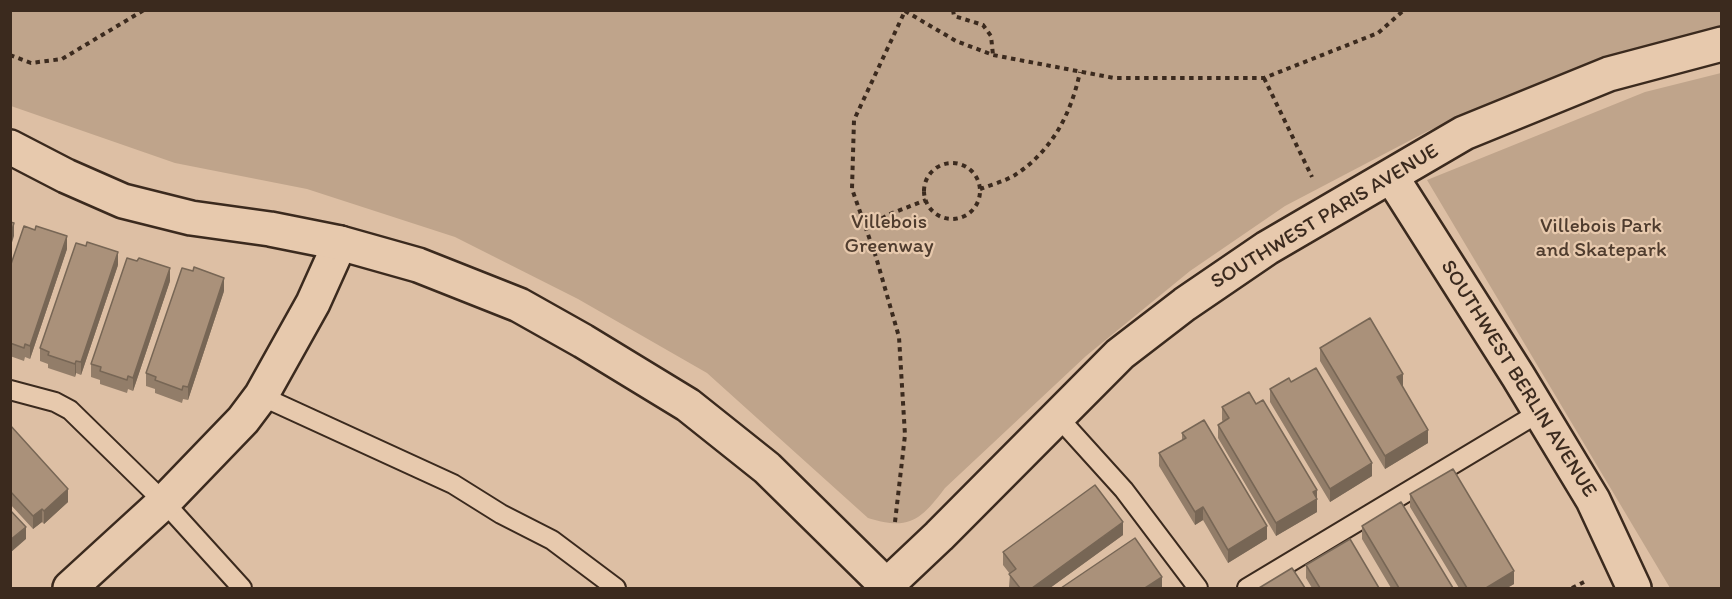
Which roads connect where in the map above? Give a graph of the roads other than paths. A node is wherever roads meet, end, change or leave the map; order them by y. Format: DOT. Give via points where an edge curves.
graph roads {
  1 [pos="1722,44"];
  2 [pos="10,147"];
  3 [pos="1391,176"];
  4 [pos="340,243"];
  5 [pos="10,390"];
  6 [pos="261,396"];
  7 [pos="1539,412"];
  8 [pos="1058,417"];
  9 [pos="164,502"];
  10 [pos="887,587"];
  11 [pos="70,588"];
  12 [pos="242,588"];
  13 [pos="616,588"];
  14 [pos="1198,588"];
  15 [pos="1247,588"];
  16 [pos="1634,588"];
  1 -- 3 [label="street, SOUTHWEST PARIS AVENUE" via="1609,74 1464,134"];
  2 -- 4 [label="street" via="123,201 191,218"];
  3 -- 7 [label="street, SOUTHWEST BERLIN AVENUE"];
  3 -- 8 [label="street, SOUTHWEST PARIS AVENUE" via="1267,248 1185,304 1120,354"];
  4 -- 6 [label="street" via="313,303"];
  4 -- 10 [label="street" via="418,265 519,305 688,405 767,468"];
  5 -- 9 [label="lane" via="70,410"];
  6 -- 9 [label="street"];
  6 -- 13 [label="lane" via="453,484 552,540"];
  7 -- 15 [label="lane"];
  7 -- 16 [label="street, SOUTHWEST BERLIN AVENUE" via="1593,500"];
  8 -- 10 [label="street, SOUTHWEST PARIS AVENUE"];
  8 -- 14 [label="lane" via="1124,490"];
  9 -- 11 [label="street"];
  9 -- 12 [label="lane"];
}
